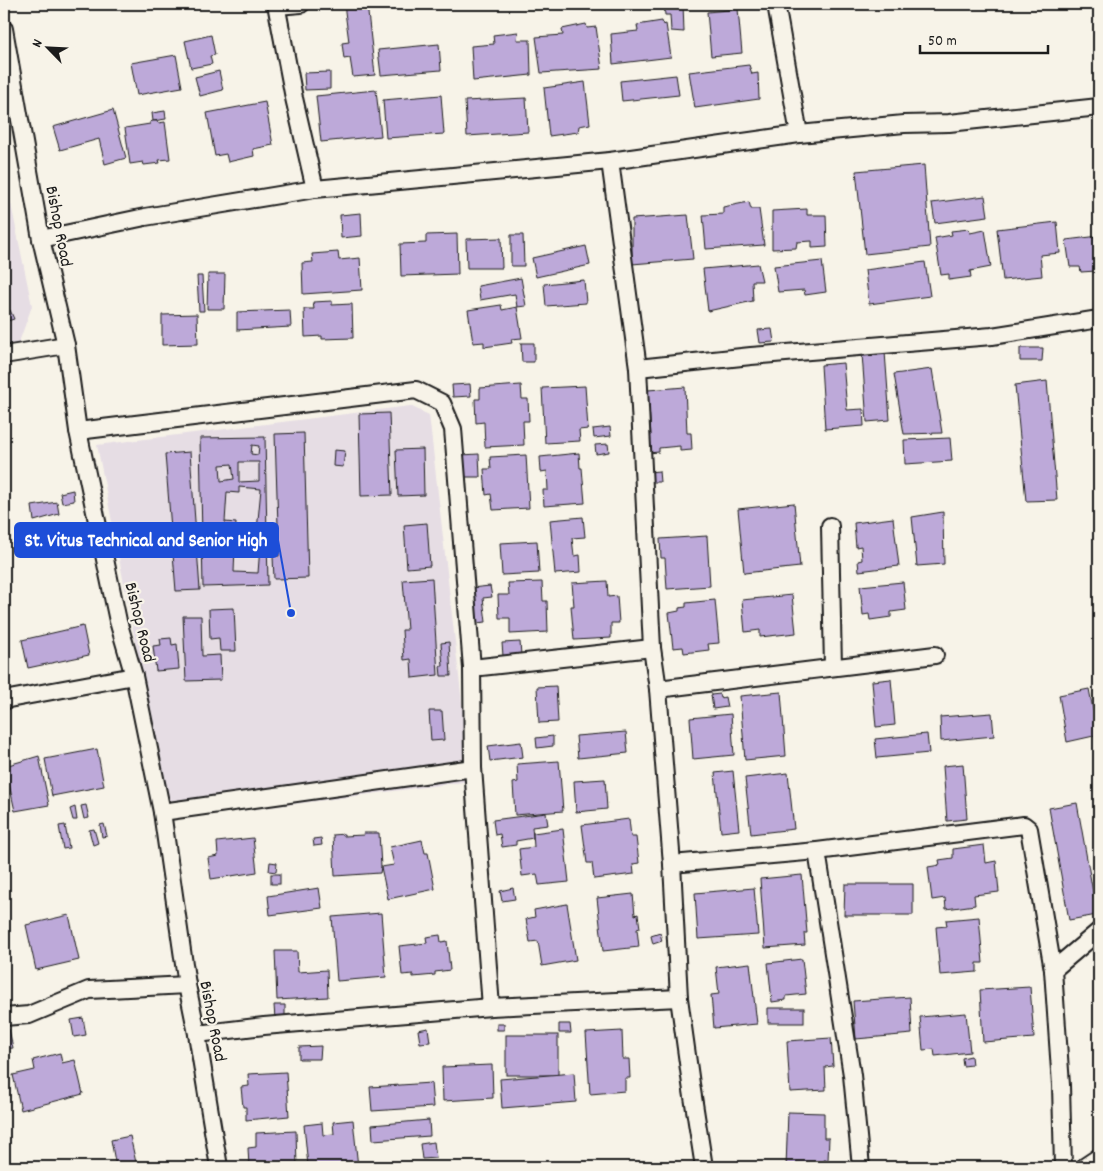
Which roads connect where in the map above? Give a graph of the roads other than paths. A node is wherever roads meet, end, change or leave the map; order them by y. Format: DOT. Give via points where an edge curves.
graph roads {
  1 [pos="301,4"];
  2 [pos="776,4"];
  3 [pos="276,5"];
  4 [pos="4,28"];
  5 [pos="1099,107"];
  6 [pos="799,134"];
  7 [pos="610,161"];
  8 [pos="315,189"];
  9 [pos="41,238"];
  10 [pos="1099,319"];
  11 [pos="66,345"];
  12 [pos="4,355"];
  13 [pos="638,368"];
  14 [pos="78,431"];
  15 [pos="830,526"];
  16 [pos="652,648"];
  17 [pos="935,655"];
  18 [pos="834,667"];
  19 [pos="472,668"];
  20 [pos="134,676"];
  21 [pos="658,689"];
  22 [pos="4,701"];
  23 [pos="473,768"];
  24 [pos="162,812"];
  25 [pos="817,851"];
  26 [pos="672,864"];
  27 [pos="1099,931"];
  28 [pos="1053,970"];
  29 [pos="187,985"];
  30 [pos="679,998"];
  31 [pos="491,1007"];
  32 [pos="4,1017"];
  33 [pos="198,1034"];
  34 [pos="1099,1157"];
  35 [pos="219,1167"];
  36 [pos="704,1167"];
  37 [pos="861,1167"];
  38 [pos="1063,1167"];
  39 [pos="1084,1167"];
  1 -- 3 [label="street"];
  2 -- 6 [label="street"];
  3 -- 8 [label="street"];
  4 -- 9 [label="street, Bishop Road"];
  5 -- 6 [label="street"];
  6 -- 7 [label="street"];
  7 -- 8 [label="street"];
  7 -- 13 [label="street"];
  8 -- 9 [label="street"];
  9 -- 11 [label="street, Bishop Road"];
  10 -- 13 [label="street" via="992,336"];
  11 -- 12 [label="street"];
  11 -- 14 [label="street, Bishop Road"];
  13 -- 16 [label="street"];
  14 -- 19 [label="street" via="416,390 442,403 453,429"];
  14 -- 20 [label="street, Bishop Road" via="118,621"];
  15 -- 18 [label="street"];
  16 -- 19 [label="street"];
  16 -- 21 [label="street"];
  17 -- 18 [label="street"];
  18 -- 21 [label="street"];
  19 -- 23 [label="street"];
  20 -- 22 [label="street"];
  20 -- 24 [label="street, Bishop Road"];
  21 -- 26 [label="street"];
  23 -- 24 [label="street"];
  23 -- 31 [label="street"];
  24 -- 29 [label="street, Bishop Road"];
  25 -- 26 [label="street"];
  25 -- 28 [label="street" via="1024,825 1028,829"];
  25 -- 37 [label="street" via="852,1075"];
  26 -- 30 [label="street"];
  27 -- 28 [label="street"];
  28 -- 38 [label="street"];
  29 -- 32 [label="street" via="89,990 29,1015"];
  29 -- 33 [label="street, Bishop Road"];
  30 -- 31 [label="street"];
  30 -- 36 [label="street"];
  31 -- 33 [label="street"];
  33 -- 35 [label="street, Bishop Road"];
  34 -- 39 [label="street"];
}
